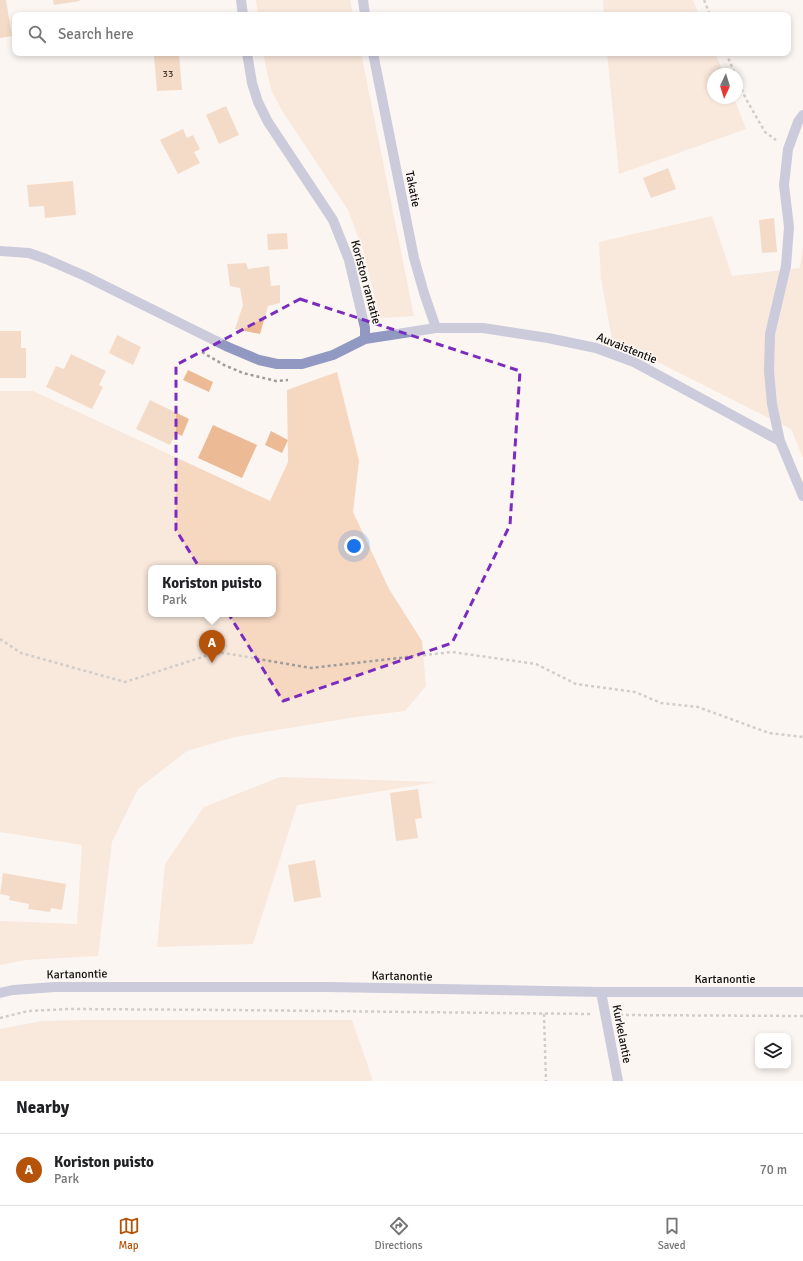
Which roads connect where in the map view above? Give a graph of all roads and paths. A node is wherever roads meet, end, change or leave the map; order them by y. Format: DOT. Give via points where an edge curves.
graph roads {
  1 [pos="241,0"];
  2 [pos="362,0"];
  3 [pos="704,0"];
  4 [pos="243,12"];
  5 [pos="365,12"];
  6 [pos="709,12"];
  7 [pos="248,56"];
  8 [pos="374,56"];
  9 [pos="727,56"];
  10 [pos="732,68"];
  11 [pos="743,92"];
  12 [pos="803,115"];
  13 [pos="788,149"];
  14 [pos="0,251"];
  15 [pos="436,328"];
  16 [pos="366,339"];
  17 [pos="780,441"];
  18 [pos="803,496"];
  19 [pos="0,639"];
  20 [pos="803,737"];
  21 [pos="601,992"];
  22 [pos="803,992"];
  23 [pos="0,993"];
  24 [pos="544,1014"];
  25 [pos="560,1014"];
  26 [pos="638,1015"];
  27 [pos="803,1016"];
  28 [pos="0,1018"];
  29 [pos="546,1081"];
  30 [pos="618,1081"];
  1 -- 4 [label="street"];
  2 -- 5 [label="street"];
  3 -- 6 [label="path"];
  7 -- 16 [label="street, Koriston rantatie" via="252,82 268,122 333,220 349,260"];
  8 -- 15 [label="street, Takatie" via="414,258"];
  9 -- 10 [label="path"];
  11 -- 13 [label="path" via="764,132"];
  12 -- 13 [label="street"];
  13 -- 17 [label="street" via="784,185 789,227 786,266 770,334 769,371 772,404"];
  14 -- 16 [label="street, Koriston rantatie" via="46,259 259,360 277,364 302,364 333,355"];
  15 -- 16 [label="street, Auvaistentie"];
  15 -- 17 [label="street, Auvaistentie" via="483,328 596,348 634,362"];
  17 -- 18 [label="street"];
  19 -- 20 [label="path" via="21,653 125,682 218,652 311,668 452,652 536,664 576,684 635,692 661,703 698,707 769,733"];
  21 -- 22 [label="street, Kartanontie"];
  21 -- 23 [label="street, Kartanontie" via="320,987 54,987"];
  21 -- 30 [label="street, Kurkelantie"];
  24 -- 25 [label="path"];
  24 -- 28 [label="path" via="69,1009 28,1011"];
  24 -- 29 [label="path"];
  26 -- 27 [label="path"];
}
